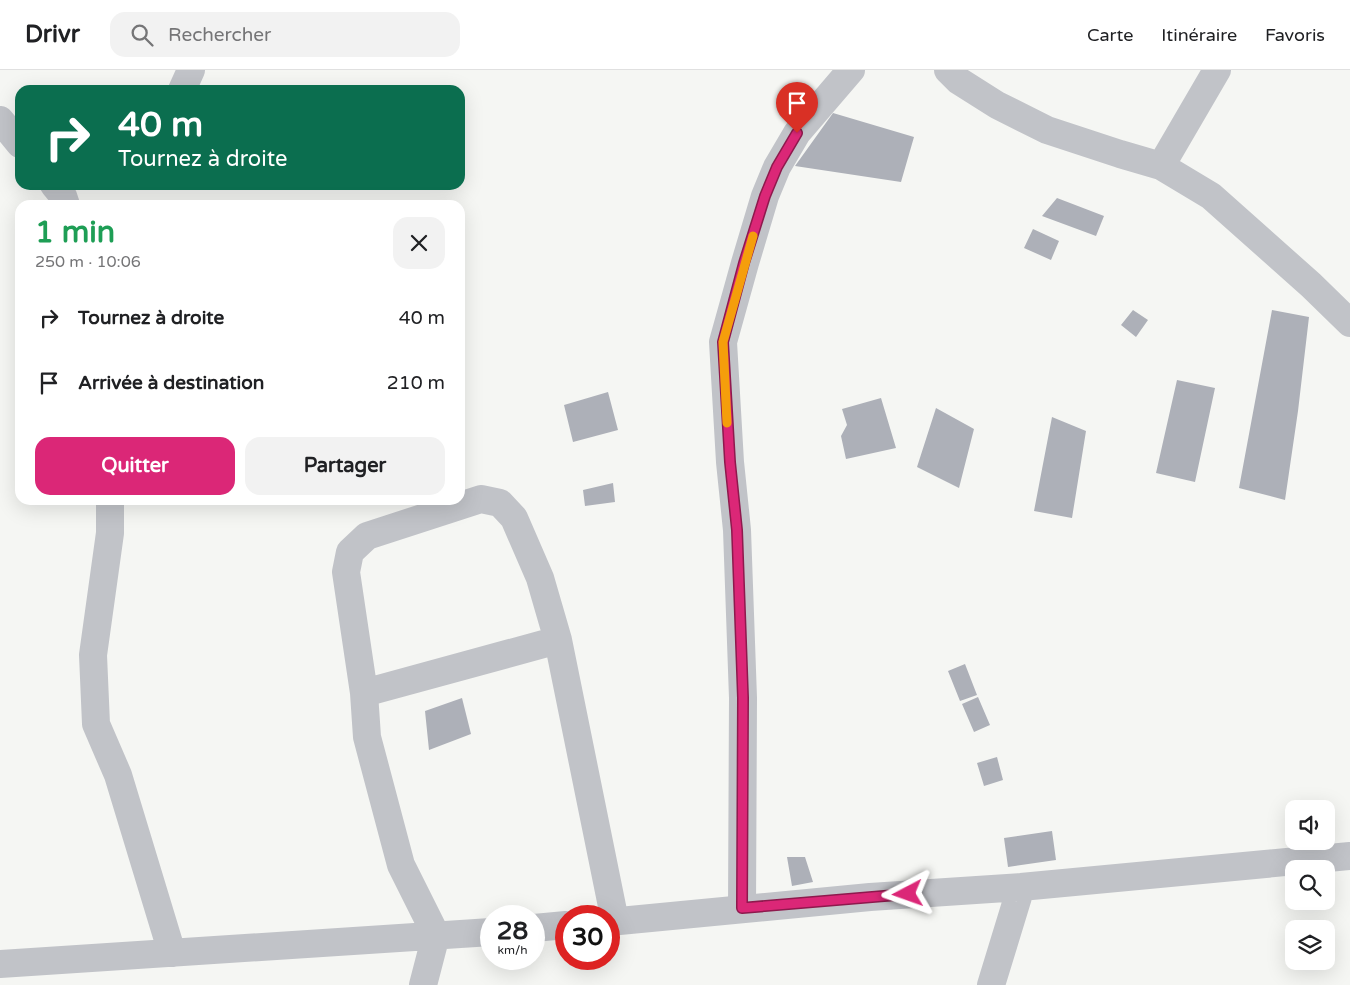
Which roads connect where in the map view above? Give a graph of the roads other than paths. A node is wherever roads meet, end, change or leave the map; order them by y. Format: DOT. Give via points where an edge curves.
graph roads {
  1 [pos="190,70"];
  2 [pos="851,70"];
  3 [pos="948,70"];
  4 [pos="1216,70"];
  5 [pos="184,85"];
  6 [pos="0,120"];
  7 [pos="15,138"];
  8 [pos="1161,166"];
  9 [pos="1350,322"];
  10 [pos="465,504"];
  11 [pos="110,505"];
  12 [pos="463,505"];
  13 [pos="558,640"];
  14 [pos="364,693"];
  15 [pos="1350,856"];
  16 [pos="1021,887"];
  17 [pos="609,905"];
  18 [pos="742,908"];
  19 [pos="620,921"];
  20 [pos="480,933"];
  21 [pos="436,935"];
  22 [pos="172,953"];
  23 [pos="0,964"];
  24 [pos="423,985"];
  25 [pos="991,985"];
  1 -- 5 [label="street"];
  2 -- 18 [label="street" via="797,133 777,167 744,263 723,342 737,530 743,698"];
  3 -- 8 [label="street" via="959,81 997,105 1047,130"];
  4 -- 8 [label="street"];
  6 -- 7 [label="street"];
  8 -- 9 [label="street" via="1211,196"];
  10 -- 13 [label="street" via="481,499 500,503 514,518 540,578"];
  11 -- 22 [label="street" via="110,533 93,655 96,724 118,775"];
  12 -- 14 [label="street" via="367,536 350,552 346,572"];
  13 -- 14 [label="street"];
  13 -- 17 [label="street"];
  14 -- 21 [label="street" via="367,737 401,865"];
  15 -- 16 [label="street"];
  16 -- 18 [label="street"];
  16 -- 25 [label="street"];
  18 -- 19 [label="street"];
  20 -- 21 [label="street"];
  21 -- 22 [label="street"];
  21 -- 24 [label="street"];
  22 -- 23 [label="street"];
}
